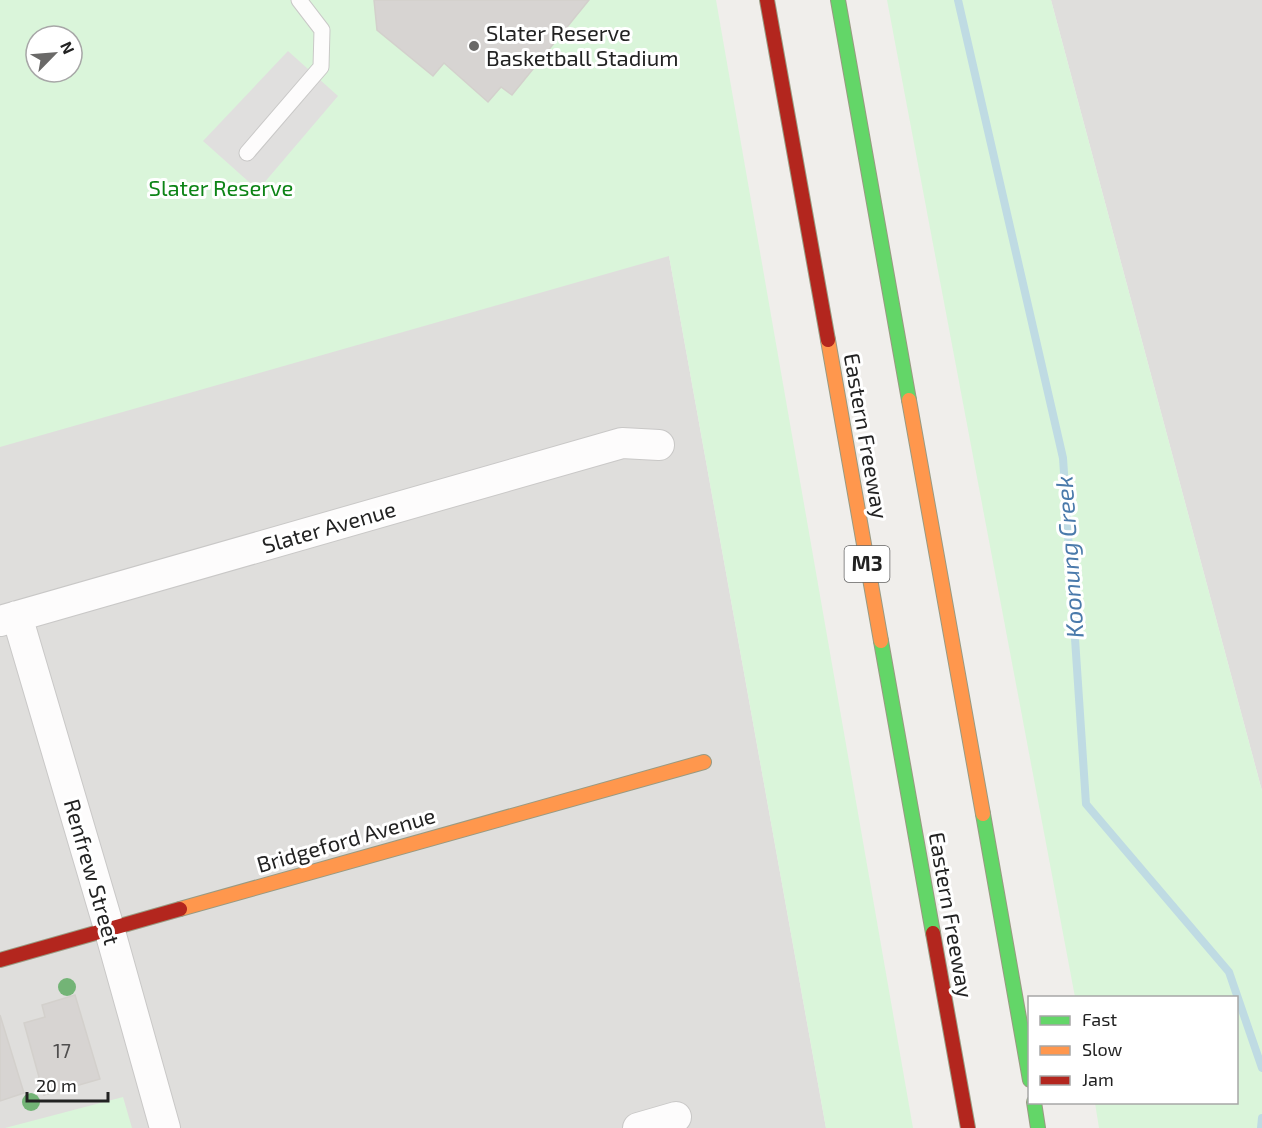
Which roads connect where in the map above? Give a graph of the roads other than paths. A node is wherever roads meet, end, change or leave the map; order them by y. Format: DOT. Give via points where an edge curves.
graph roads {
  1 [pos="298,0"];
  2 [pos="767,0"];
  3 [pos="838,0"];
  4 [pos="247,153"];
  5 [pos="659,445"];
  6 [pos="8,618"];
  7 [pos="704,762"];
  8 [pos="109,928"];
  9 [pos="0,960"];
  10 [pos="1028,1074"];
  11 [pos="1034,1104"];
  12 [pos="676,1118"];
  13 [pos="165,1128"];
  14 [pos="638,1128"];
  15 [pos="968,1128"];
  16 [pos="1038,1128"];
  1 -- 4 [label="lane" via="322,30 321,67"];
  2 -- 15 [label="main road, Eastern Freeway / M3"];
  3 -- 10 [label="main road"];
  5 -- 6 [label="street, Slater Avenue" via="621,443"];
  6 -- 8 [label="street, Renfrew Street"];
  7 -- 8 [label="main road, Bridgeford Avenue"];
  8 -- 9 [label="main road, Bridgeford Avenue"];
  8 -- 13 [label="street, Renfrew Street"];
  11 -- 16 [label="main road"];
  12 -- 14 [label="street"];
}
